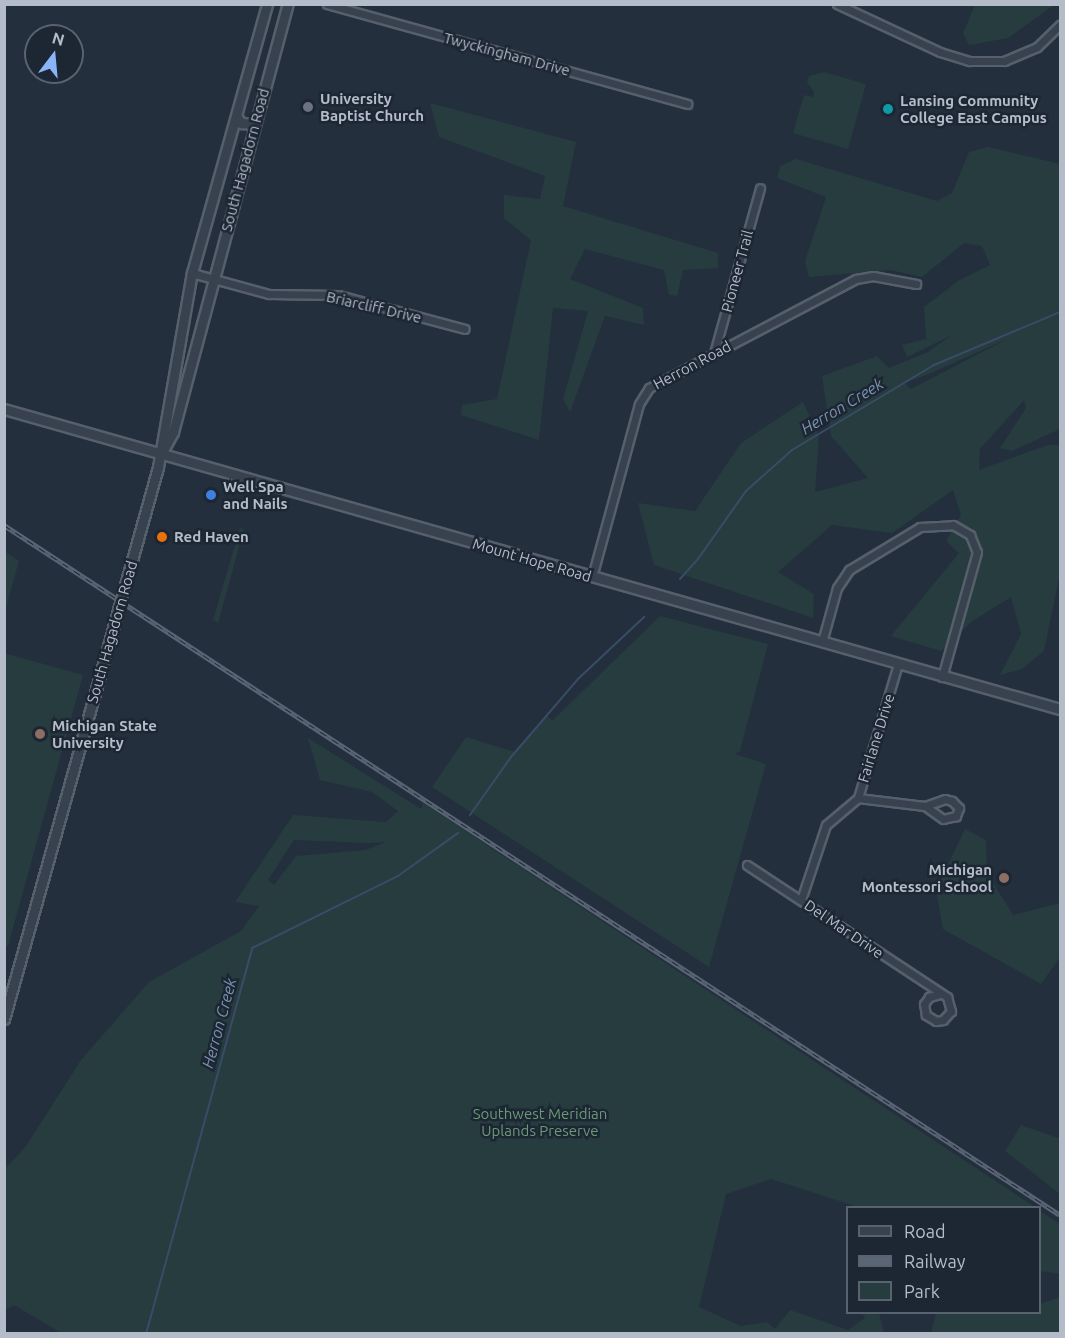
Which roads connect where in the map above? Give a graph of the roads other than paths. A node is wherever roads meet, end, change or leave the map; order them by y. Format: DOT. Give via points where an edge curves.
graph roads {
  1 [pos="267,4"];
  2 [pos="288,4"];
  3 [pos="327,4"];
  4 [pos="837,4"];
  5 [pos="1060,25"];
  6 [pos="687,104"];
  7 [pos="236,116"];
  8 [pos="255,124"];
  9 [pos="760,188"];
  10 [pos="192,273"];
  11 [pos="212,279"];
  12 [pos="916,284"];
  13 [pos="465,330"];
  14 [pos="714,353"];
  15 [pos="4,410"];
  16 [pos="161,454"];
  17 [pos="592,577"];
  18 [pos="822,642"];
  19 [pos="898,664"];
  20 [pos="942,677"];
  21 [pos="1060,709"];
  22 [pos="858,798"];
  23 [pos="925,806"];
  24 [pos="747,865"];
  25 [pos="801,900"];
  26 [pos="940,994"];
  27 [pos="4,1018"];
  1 -- 7 [label="street, South Hagadorn Road"];
  2 -- 8 [label="street, South Hagadorn Road"];
  3 -- 6 [label="street, Twyckingham Drive"];
  4 -- 5 [label="street" via="940,52 970,61 1004,61 1037,47"];
  7 -- 8 [label="street" via="241,123"];
  7 -- 10 [label="street, South Hagadorn Road"];
  8 -- 11 [label="street, South Hagadorn Road"];
  9 -- 14 [label="street, Pioneer Trail"];
  10 -- 11 [label="street, Briarcliff Drive"];
  10 -- 16 [label="street, South Hagadorn Road" via="162,430"];
  11 -- 13 [label="street, Briarcliff Drive" via="269,294 338,295"];
  11 -- 16 [label="street, South Hagadorn Road" via="173,432"];
  12 -- 14 [label="street, Herron Road" via="873,276 856,279"];
  14 -- 17 [label="street, Herron Road" via="653,384 643,396"];
  15 -- 16 [label="street, Mount Hope Road"];
  16 -- 17 [label="street, Mount Hope Road"];
  16 -- 27 [label="street, South Hagadorn Road"];
  17 -- 18 [label="street, Mount Hope Road"];
  18 -- 19 [label="street, Mount Hope Road"];
  18 -- 20 [label="street" via="837,588 849,570 920,527 953,525 970,535 977,552"];
  19 -- 20 [label="street, Mount Hope Road"];
  19 -- 22 [label="street, Fairlane Drive"];
  20 -- 21 [label="street, Mount Hope Road"];
  22 -- 23 [label="street"];
  22 -- 25 [label="street, Fairlane Drive" via="826,825"];
  24 -- 25 [label="street, Del Mar Drive"];
  25 -- 26 [label="street, Del Mar Drive"];
  26 -- 26 [label="street" via="928,997 924,1007 928,1018 936,1021 947,1018 952,1008 948,998"];
}
